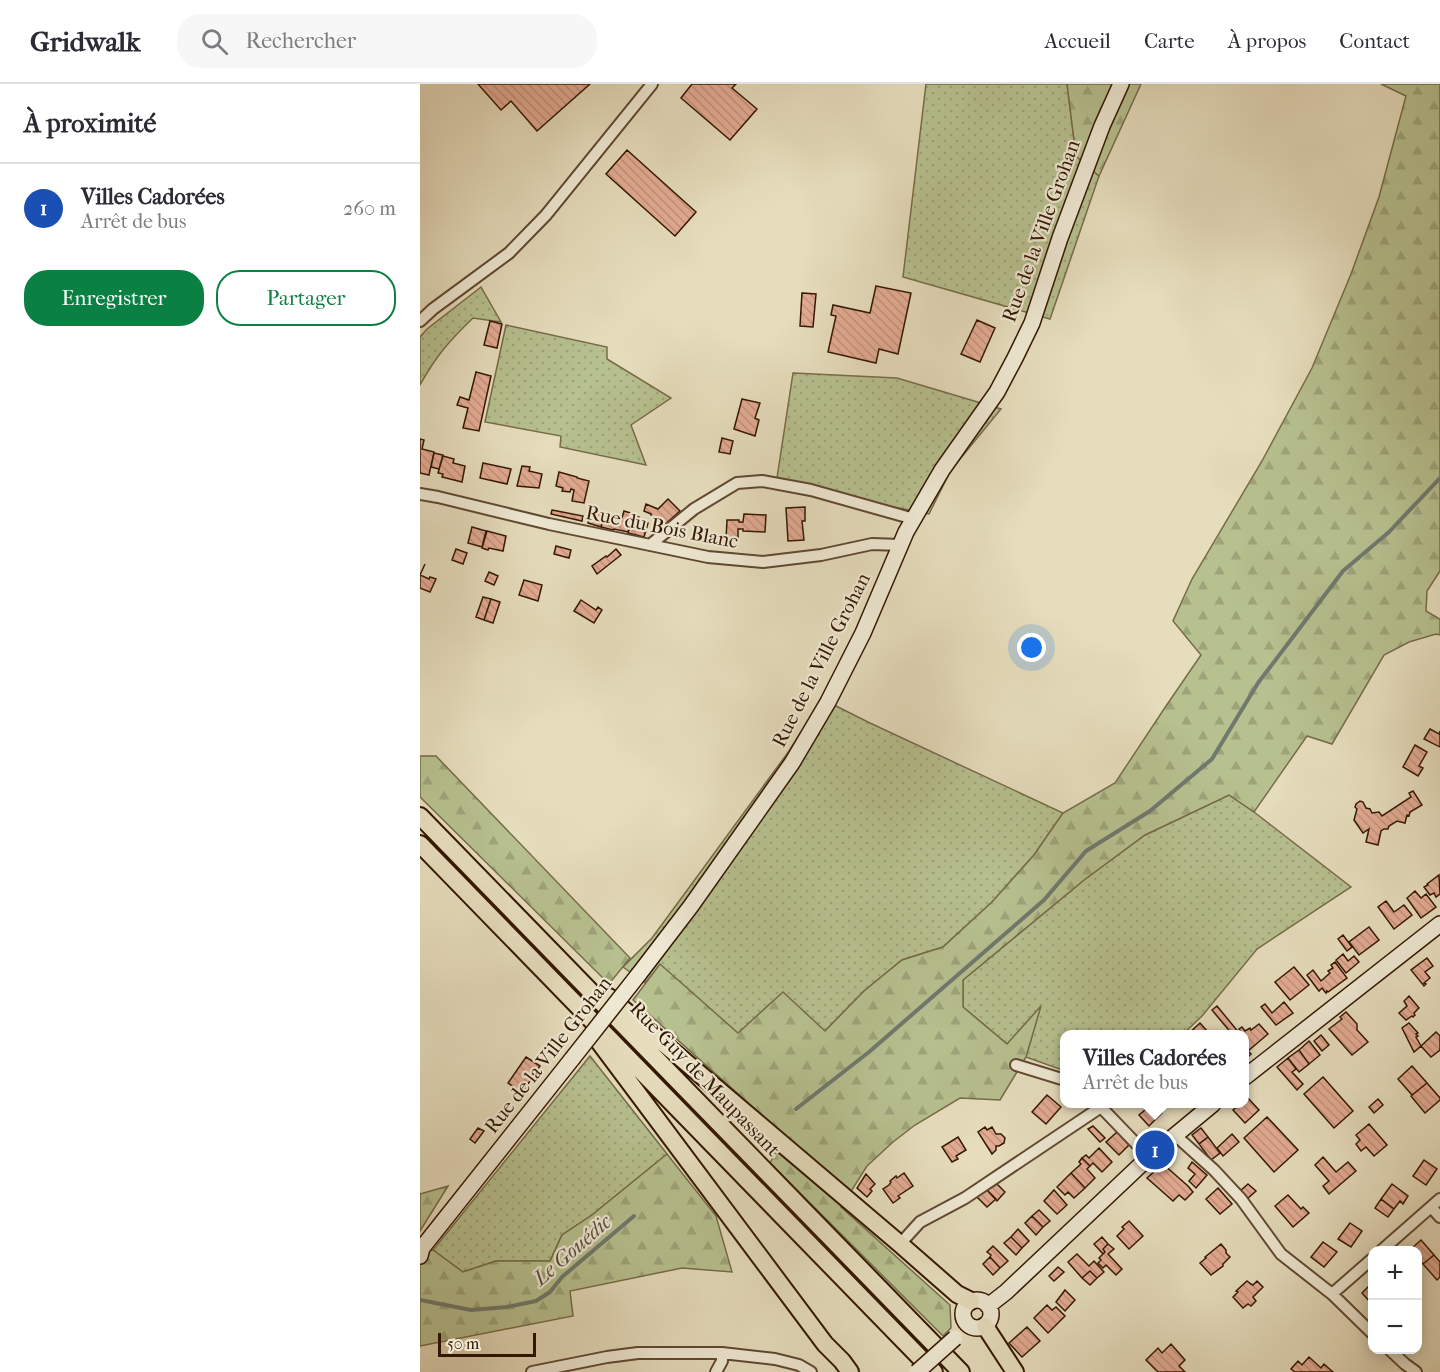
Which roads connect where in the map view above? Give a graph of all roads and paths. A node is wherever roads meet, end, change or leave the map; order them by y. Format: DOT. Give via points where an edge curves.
graph roads {
  1 [pos="652,84"];
  2 [pos="1121,84"];
  3 [pos="420,321"];
  4 [pos="420,494"];
  5 [pos="914,519"];
  6 [pos="650,545"];
  7 [pos="900,545"];
  8 [pos="420,816"];
  9 [pos="420,844"];
  10 [pos="1440,924"];
  11 [pos="532,931"];
  12 [pos="558,986"];
  13 [pos="1016,1065"];
  14 [pos="1249,1074"];
  15 [pos="1060,1078"];
  16 [pos="1096,1108"];
  17 [pos="1103,1108"];
  18 [pos="1208,1108"];
  19 [pos="1175,1135"];
  20 [pos="1149,1158"];
  21 [pos="1436,1203"];
  22 [pos="1440,1217"];
  23 [pos="900,1244"];
  24 [pos="1388,1246"];
  25 [pos="420,1256"];
  26 [pos="1368,1262"];
  27 [pos="1332,1294"];
  28 [pos="971,1301"];
  29 [pos="988,1305"];
  30 [pos="977,1325"];
  31 [pos="1368,1329"];
  32 [pos="722,1353"];
  33 [pos="1395,1354"];
  34 [pos="532,1372"];
  35 [pos="716,1372"];
  36 [pos="811,1372"];
  37 [pos="850,1372"];
  38 [pos="917,1372"];
  39 [pos="934,1372"];
  40 [pos="961,1372"];
  41 [pos="1015,1372"];
  42 [pos="1416,1372"];
  1 -- 3 [label="street" via="546,215 509,254"];
  2 -- 5 [label="street, Rue de la Ville Grohan" via="1060,238 1032,323 997,392 942,470"];
  4 -- 6 [label="street, Rue du Bois Blanc"];
  5 -- 6 [label="street" via="811,490 762,481 737,483 694,509"];
  5 -- 7 [label="street, Rue de la Ville Grohan"];
  6 -- 7 [label="street, Rue du Bois Blanc" via="708,557 763,562 872,544"];
  7 -- 25 [label="street, Rue de la Ville Grohan, bridge" via="858,643 792,764 691,906 422,1248"];
  8 -- 11 [label="main road, Rue Guy de Maupassant"];
  9 -- 12 [label="main road, Rue Guy de Maupassant"];
  10 -- 14 [label="street"];
  11 -- 23 [label="main road"];
  11 -- 40 [label="main road, Rue Guy de Maupassant"];
  12 -- 37 [label="main road" via="825,1344"];
  12 -- 39 [label="main road, Rue Guy de Maupassant"];
  13 -- 15 [label="street"];
  16 -- 23 [label="street" via="965,1198 920,1222"];
  17 -- 20 [label="street"];
  18 -- 19 [label="street"];
  19 -- 20 [label="street"];
  19 -- 27 [label="street" via="1241,1199 1281,1254"];
  20 -- 29 [label="street"];
  21 -- 22 [label="street"];
  21 -- 24 [label="street"];
  23 -- 28 [label="main road" via="957,1294"];
  26 -- 27 [label="street"];
  27 -- 31 [label="street"];
  28 -- 29 [label="street" via="980,1300"];
  28 -- 30 [label="street" via="964,1308 963,1317"];
  29 -- 30 [label="street" via="990,1318"];
  30 -- 38 [label="street, bridge" via="955,1338"];
  30 -- 41 [label="main road"];
  32 -- 34 [label="street" via="638,1353"];
  32 -- 35 [label="street"];
  32 -- 36 [label="street" via="775,1359"];
  33 -- 42 [label="street"];
}
